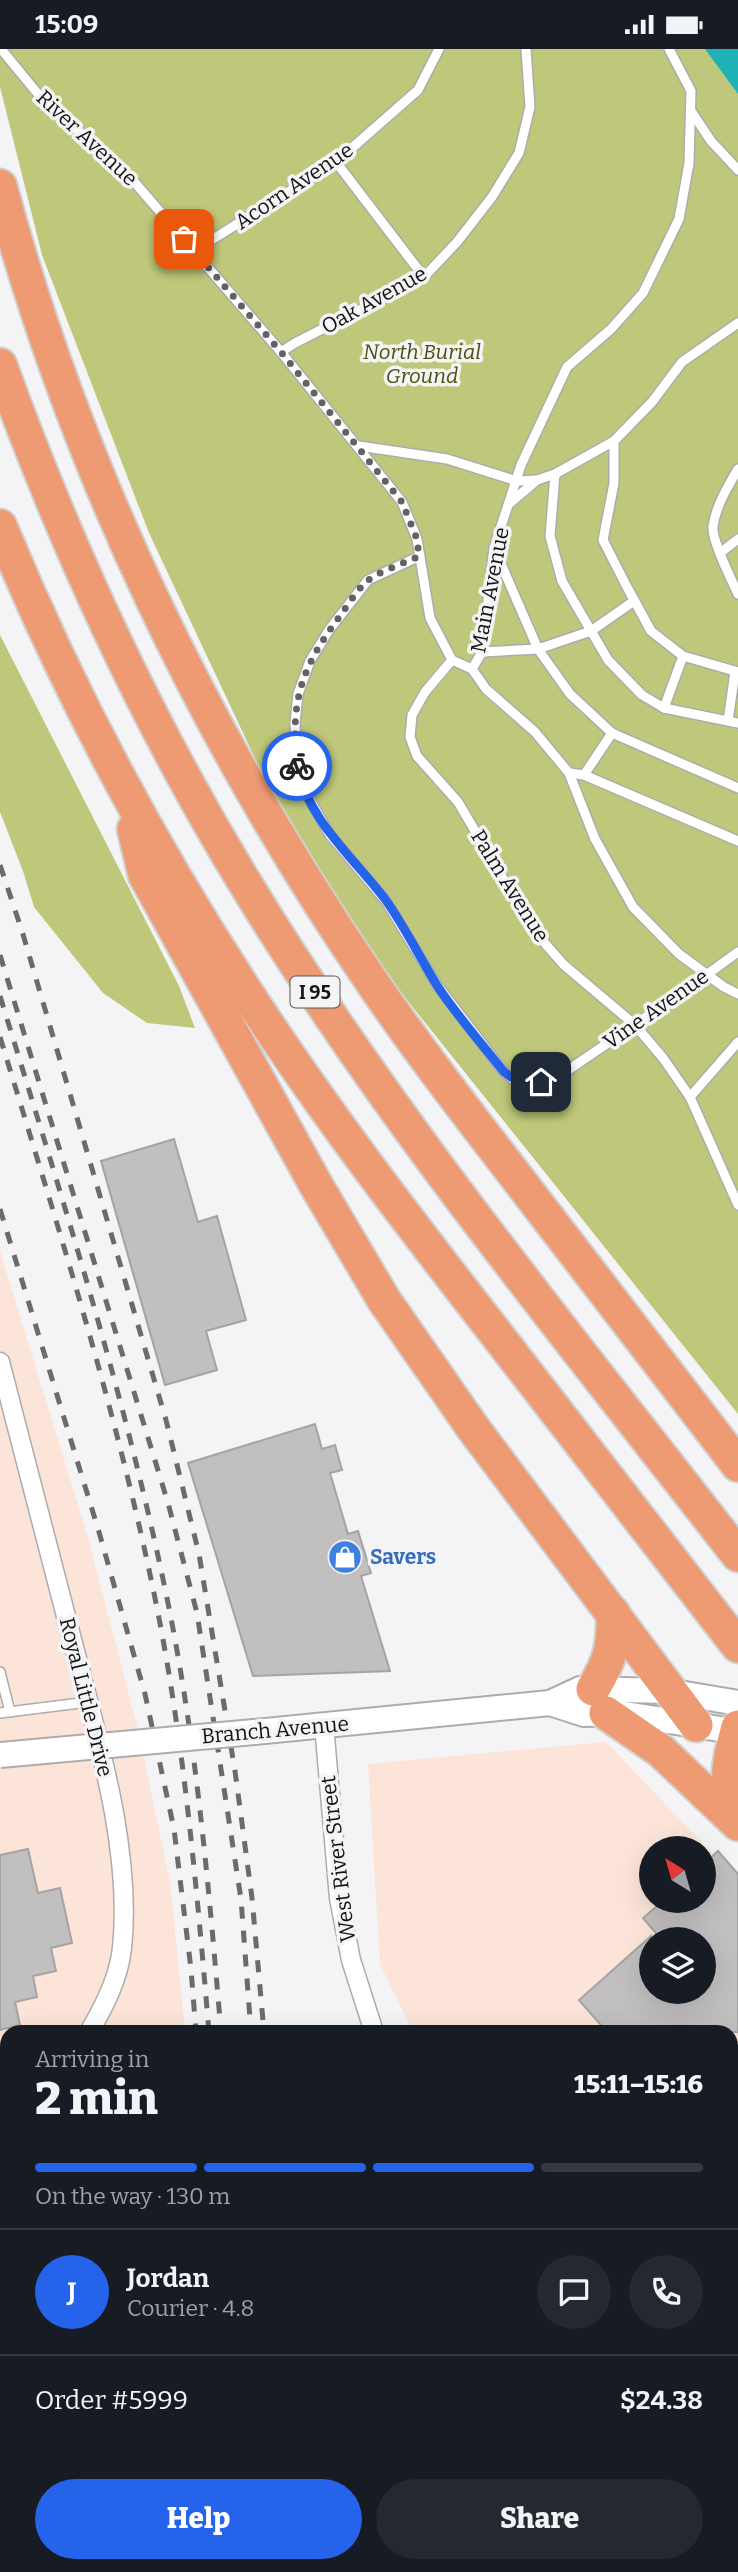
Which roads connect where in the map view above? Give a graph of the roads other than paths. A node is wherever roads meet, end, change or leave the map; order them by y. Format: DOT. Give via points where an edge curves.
graph roads {
  1 [pos="1,49"];
  2 [pos="439,49"];
  3 [pos="526,49"];
  4 [pos="668,49"];
  5 [pos="691,111"];
  6 [pos="336,162"];
  7 [pos="738,170"];
  8 [pos="0,186"];
  9 [pos="194,251"];
  10 [pos="424,277"];
  11 [pos="738,323"];
  12 [pos="281,352"];
  13 [pos="0,365"];
  14 [pos="614,441"];
  15 [pos="359,446"];
  16 [pos="738,469"];
  17 [pos="555,474"];
  18 [pos="537,480"];
  19 [pos="517,481"];
  20 [pos="508,504"];
  21 [pos="0,526"];
  22 [pos="738,539"];
  23 [pos="494,548"];
  24 [pos="720,553"];
  25 [pos="419,556"];
  26 [pos="738,594"];
  27 [pos="634,601"];
  28 [pos="591,631"];
  29 [pos="538,649"];
  30 [pos="482,652"];
  31 [pos="683,656"];
  32 [pos="452,660"];
  33 [pos="472,669"];
  34 [pos="737,672"];
  35 [pos="664,708"];
  36 [pos="733,722"];
  37 [pos="612,733"];
  38 [pos="569,773"];
  39 [pos="584,775"];
  40 [pos="124,786"];
  41 [pos="738,788"];
  42 [pos="738,841"];
  43 [pos="738,952"];
  44 [pos="707,975"];
  45 [pos="738,994"];
  46 [pos="635,1025"];
  47 [pos="738,1042"];
  48 [pos="690,1097"];
  49 [pos="733,1183"];
  50 [pos="738,1205"];
  51 [pos="0,1362"];
  52 [pos="738,1465"];
  53 [pos="738,1555"];
  54 [pos="613,1613"];
  55 [pos="738,1646"];
  56 [pos="0,1672"];
  57 [pos="671,1692"];
  58 [pos="599,1701"];
  59 [pos="88,1702"];
  60 [pos="5,1712"];
  61 [pos="738,1724"];
  62 [pos="324,1725"];
  63 [pos="696,1725"];
  64 [pos="0,1755"];
  65 [pos="738,1811"];
  66 [pos="738,1824"];
  67 [pos="93,2025"];
  68 [pos="372,2025"];
  1 -- 9 [label="lane, River Avenue" via="38,94 130,177"];
  2 -- 6 [label="lane, Acorn Avenue" via="418,90"];
  3 -- 10 [label="lane, Oak Avenue" via="530,107 519,153 492,197"];
  4 -- 5 [label="lane" via="691,91"];
  5 -- 7 [label="lane"];
  5 -- 19 [label="lane" via="689,163 679,219 643,293 567,367"];
  6 -- 9 [label="lane, Acorn Avenue"];
  6 -- 10 [label="lane"];
  8 -- 52 [label="highway" via="38,313 101,481 156,605 259,803 407,1033"];
  9 -- 12 [label="lane, River Avenue"];
  10 -- 12 [label="lane, Oak Avenue"];
  11 -- 14 [label="lane, Main Avenue" via="682,362"];
  12 -- 15 [label="lane, River Avenue"];
  13 -- 53 [label="highway, I 95" via="37,468 106,623 248,888 383,1094"];
  14 -- 17 [label="lane, Main Avenue"];
  14 -- 27 [label="lane" via="614,483 603,540"];
  15 -- 19 [label="lane" via="447,459"];
  15 -- 25 [label="lane, River Avenue" via="402,502"];
  16 -- 24 [label="lane" via="712,528"];
  17 -- 18 [label="lane, Main Avenue"];
  17 -- 28 [label="lane" via="550,536 562,581"];
  18 -- 19 [label="lane"];
  18 -- 20 [label="lane, Main Avenue"];
  19 -- 20 [label="lane"];
  20 -- 23 [label="lane, Main Avenue"];
  21 -- 40 [label="highway, I 95" via="55,652"];
  22 -- 24 [label="lane"];
  23 -- 29 [label="lane"];
  23 -- 30 [label="lane, Main Avenue"];
  24 -- 26 [label="lane"];
  25 -- 32 [label="lane, River Avenue" via="430,618"];
  25 -- 46 [label="lane, Vine Avenue" via="368,580 310,661 298,694 295,723 302,786 330,835 386,901 455,1011 514,1080 527,1084 555,1079"];
  27 -- 28 [label="lane"];
  27 -- 31 [label="lane" via="651,631"];
  28 -- 29 [label="lane"];
  28 -- 35 [label="lane" via="608,660 642,695"];
  29 -- 30 [label="lane"];
  29 -- 37 [label="lane" via="570,694"];
  30 -- 33 [label="lane, Main Avenue"];
  31 -- 34 [label="lane"];
  31 -- 35 [label="lane"];
  32 -- 33 [label="lane"];
  32 -- 46 [label="lane, Palm Avenue" via="412,715 410,737 416,756 458,802 534,931 564,965"];
  33 -- 38 [label="lane, Main Avenue"];
  34 -- 36 [label="lane"];
  35 -- 36 [label="lane"];
  37 -- 39 [label="lane"];
  37 -- 41 [label="lane"];
  38 -- 39 [label="lane"];
  38 -- 44 [label="lane, Main Avenue" via="595,839 633,907"];
  39 -- 42 [label="lane"];
  40 -- 54 [label="highway" via="145,875 335,1220 438,1379"];
  40 -- 55 [label="highway, I 95" via="208,933 314,1093"];
  43 -- 44 [label="lane, Vine Avenue"];
  44 -- 45 [label="lane, Main Avenue"];
  44 -- 46 [label="lane, Vine Avenue"];
  46 -- 48 [label="lane, Palm Avenue"];
  47 -- 48 [label="lane"];
  48 -- 49 [label="lane, Palm Avenue"];
  49 -- 50 [label="lane, Palm Avenue"];
  51 -- 59 [label="street, Royal Little Drive"];
  54 -- 57 [label="highway"];
  54 -- 58 [label="highway" via="614,1638"];
  56 -- 60 [label="lane"];
  57 -- 58 [label="main road, Branch Avenue"];
  57 -- 61 [label="main road, Branch Avenue"];
  57 -- 63 [label="highway"];
  58 -- 62 [label="main road, Branch Avenue" via="584,1714 551,1703"];
  58 -- 63 [label="main road, Branch Avenue" via="619,1713"];
  58 -- 66 [label="highway" via="661,1751"];
  59 -- 60 [label="lane"];
  59 -- 67 [label="street, Royal Little Drive" via="114,1814 125,1908 122,1952 106,2004"];
  61 -- 63 [label="main road, Branch Avenue"];
  61 -- 65 [label="highway" via="727,1777"];
  62 -- 64 [label="main road, Branch Avenue, bridge"];
  62 -- 68 [label="street, West River Street" via="343,1919"];
}
